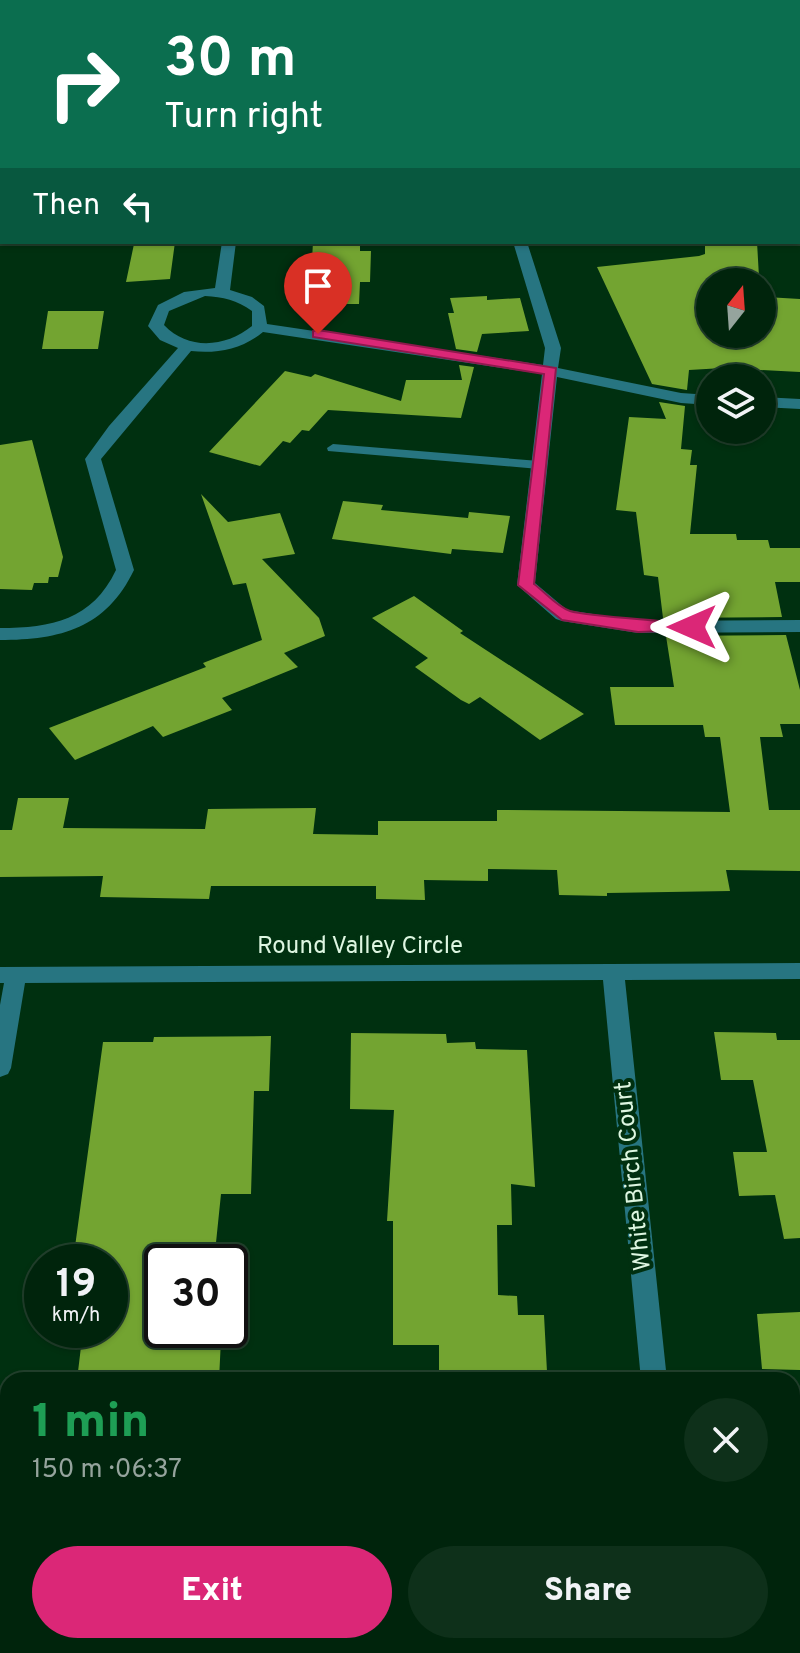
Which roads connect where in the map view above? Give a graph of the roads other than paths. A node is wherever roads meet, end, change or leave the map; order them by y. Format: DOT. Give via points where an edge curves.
graph roads {
  1 [pos="229,244"];
  2 [pos="521,244"];
  3 [pos="222,293"];
  4 [pos="260,327"];
  5 [pos="187,346"];
  6 [pos="551,371"];
  7 [pos="696,399"];
  8 [pos="776,403"];
  9 [pos="800,404"];
  10 [pos="333,448"];
  11 [pos="539,465"];
  12 [pos="800,626"];
  13 [pos="0,634"];
  14 [pos="613,971"];
  15 [pos="800,971"];
  16 [pos="8,975"];
  17 [pos="0,1068"];
  18 [pos="653,1372"];
  1 -- 3 [label="street"];
  2 -- 6 [label="street" via="553,348"];
  3 -- 4 [label="street" via="259,309"];
  3 -- 5 [label="street" via="189,295 163,308 157,317 162,334"];
  4 -- 5 [label="street" via="223,346"];
  4 -- 6 [label="street"];
  5 -- 13 [label="street" via="114,426 93,459 125,570 107,602 76,623 27,635"];
  6 -- 7 [label="street"];
  6 -- 11 [label="street"];
  8 -- 9 [label="street"];
  10 -- 11 [label="lane"];
  11 -- 12 [label="street" via="526,585 562,615 638,627"];
  14 -- 15 [label="street, Round Valley Circle"];
  14 -- 16 [label="street, Round Valley Circle"];
  14 -- 18 [label="street, White Birch Court"];
  16 -- 17 [label="street, Round Valley Circle"];
}
